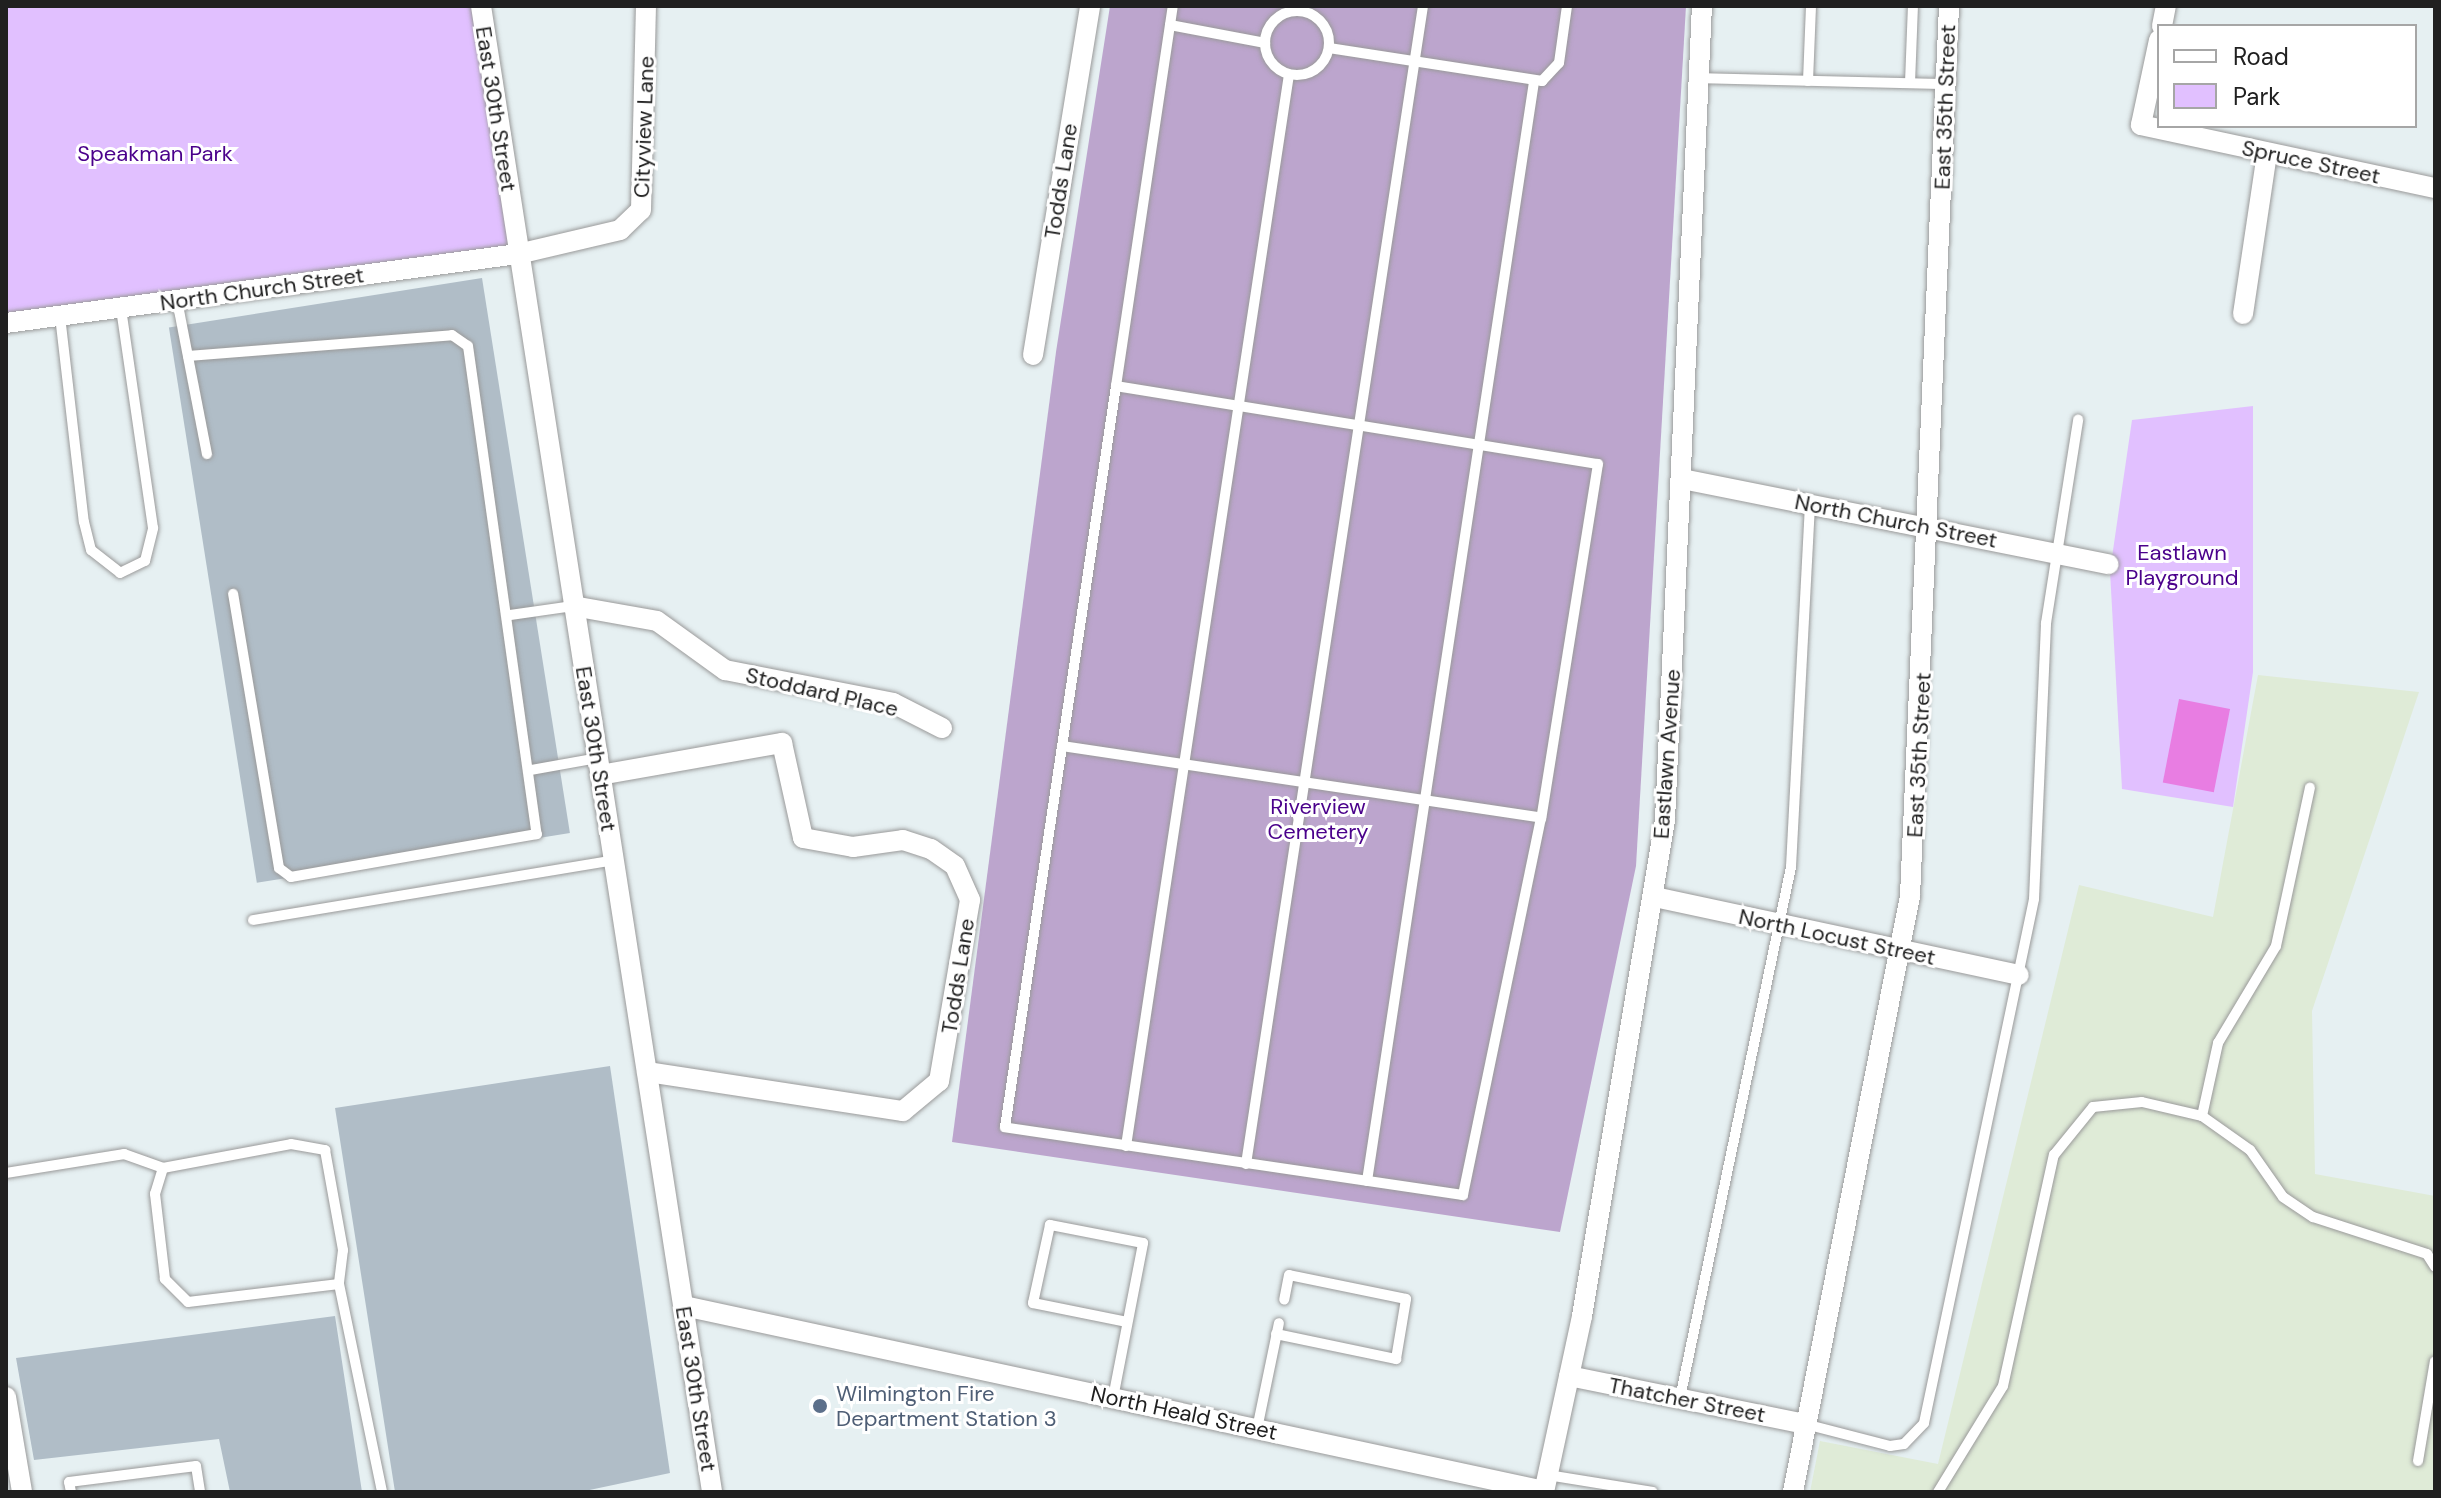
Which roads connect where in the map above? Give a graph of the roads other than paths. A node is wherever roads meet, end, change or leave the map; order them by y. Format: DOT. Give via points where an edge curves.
graph roads {
  1 [pos="481,6"];
  2 [pos="646,6"];
  3 [pos="1090,6"];
  4 [pos="1173,6"];
  5 [pos="1423,6"];
  6 [pos="1567,6"];
  7 [pos="1702,6"];
  8 [pos="1811,6"];
  9 [pos="1913,6"];
  10 [pos="1949,6"];
  11 [pos="1299,9"];
  12 [pos="1170,25"];
  13 [pos="1265,43"];
  14 [pos="1329,48"];
  15 [pos="2157,49"];
  16 [pos="1414,64"];
  17 [pos="1289,74"];
  18 [pos="1699,78"];
  19 [pos="1808,81"];
  20 [pos="1534,82"];
  21 [pos="1910,83"];
  22 [pos="1946,84"];
  23 [pos="2267,153"];
  24 [pos="2435,188"];
  25 [pos="518,254"];
  26 [pos="177,300"];
  27 [pos="121,308"];
  28 [pos="2243,314"];
  29 [pos="60,316"];
  30 [pos="6,323"];
  31 [pos="1033,355"];
  32 [pos="188,356"];
  33 [pos="1116,386"];
  34 [pos="1238,406"];
  35 [pos="2078,420"];
  36 [pos="1359,425"];
  37 [pos="1479,444"];
  38 [pos="207,454"];
  39 [pos="1682,479"];
  40 [pos="1810,504"];
  41 [pos="1931,528"];
  42 [pos="2056,553"];
  43 [pos="2109,564"];
  44 [pos="233,594"];
  45 [pos="573,606"];
  46 [pos="510,615"];
  47 [pos="942,728"];
  48 [pos="1062,746"];
  49 [pos="1184,764"];
  50 [pos="599,766"];
  51 [pos="531,770"];
  52 [pos="1304,782"];
  53 [pos="2310,788"];
  54 [pos="1425,800"];
  55 [pos="1541,818"];
  56 [pos="614,860"];
  57 [pos="1655,897"];
  58 [pos="253,920"];
  59 [pos="1779,927"];
  60 [pos="1899,950"];
  61 [pos="2019,975"];
  62 [pos="647,1072"];
  63 [pos="2202,1116"];
  64 [pos="1126,1146"];
  65 [pos="1246,1164"];
  66 [pos="163,1168"];
  67 [pos="6,1173"];
  68 [pos="1367,1181"];
  69 [pos="2435,1267"];
  70 [pos="339,1284"];
  71 [pos="1284,1300"];
  72 [pos="684,1306"];
  73 [pos="1127,1322"];
  74 [pos="2435,1361"];
  75 [pos="1569,1376"];
  76 [pos="6,1397"];
  77 [pos="1113,1398"];
  78 [pos="1680,1398"];
  79 [pos="1805,1424"];
  80 [pos="1257,1429"];
  81 [pos="2418,1461"];
  82 [pos="1545,1486"];
  83 [pos="22,1492"];
  84 [pos="71,1492"];
  85 [pos="200,1492"];
  86 [pos="382,1492"];
  87 [pos="712,1492"];
  88 [pos="1653,1492"];
  89 [pos="1793,1492"];
  90 [pos="1938,1492"];
  1 -- 25 [label="street, East 30th Street"];
  2 -- 25 [label="street, Cityview Lane" via="641,210 620,230"];
  3 -- 31 [label="street, Todds Lane"];
  4 -- 12 [label="lane"];
  5 -- 16 [label="lane"];
  6 -- 20 [label="lane" via="1556,71"];
  7 -- 18 [label="street, Eastlawn Avenue"];
  8 -- 19 [label="lane"];
  9 -- 21 [label="lane"];
  10 -- 22 [label="street, East 35th Street"];
  11 -- 13 [label="lane" via="1279,17"];
  11 -- 14 [label="lane" via="1318,19"];
  12 -- 13 [label="lane"];
  12 -- 33 [label="lane"];
  13 -- 17 [label="lane" via="1272,62"];
  14 -- 16 [label="lane"];
  14 -- 17 [label="lane" via="1310,72"];
  15 -- 23 [label="street, Spruce Street" via="2141,125"];
  16 -- 20 [label="lane"];
  16 -- 36 [label="lane"];
  17 -- 34 [label="lane"];
  18 -- 19 [label="lane"];
  18 -- 39 [label="street, Eastlawn Avenue"];
  19 -- 21 [label="lane"];
  20 -- 37 [label="lane"];
  21 -- 22 [label="lane"];
  22 -- 41 [label="street, East 35th Street"];
  23 -- 24 [label="street, Spruce Street"];
  23 -- 28 [label="street"];
  25 -- 26 [label="street, North Church Street"];
  25 -- 45 [label="street, East 30th Street"];
  26 -- 27 [label="street, North Church Street"];
  26 -- 32 [label="lane"];
  27 -- 29 [label="street, North Church Street"];
  27 -- 29 [label="lane" via="153,528 145,561 120,573 91,550 84,522"];
  29 -- 30 [label="street, North Church Street"];
  32 -- 38 [label="lane"];
  32 -- 46 [label="lane" via="462,339 473,357"];
  33 -- 34 [label="lane"];
  33 -- 48 [label="lane"];
  34 -- 36 [label="lane"];
  34 -- 49 [label="lane"];
  35 -- 42 [label="lane"];
  36 -- 37 [label="lane"];
  36 -- 52 [label="lane"];
  37 -- 54 [label="lane"];
  37 -- 55 [label="lane" via="1598,464"];
  39 -- 40 [label="street, North Church Street"];
  39 -- 57 [label="street, Eastlawn Avenue"];
  40 -- 41 [label="street, North Church Street"];
  40 -- 59 [label="lane" via="1792,853"];
  41 -- 42 [label="street, North Church Street"];
  41 -- 60 [label="street, East 35th Street" via="1913,860"];
  42 -- 43 [label="street, North Church Street"];
  42 -- 61 [label="lane" via="2037,873"];
  44 -- 51 [label="lane" via="271,856 291,877 529,839 539,823"];
  45 -- 46 [label="lane"];
  45 -- 47 [label="street, Stoddard Place" via="657,621 725,670 893,703"];
  45 -- 50 [label="street, East 30th Street"];
  46 -- 51 [label="lane"];
  48 -- 49 [label="lane"];
  48 -- 64 [label="lane" via="1005,1127"];
  49 -- 52 [label="lane"];
  49 -- 64 [label="lane"];
  50 -- 51 [label="lane"];
  50 -- 56 [label="street, East 30th Street"];
  50 -- 62 [label="street, Todds Lane" via="782,743 803,838 853,847 903,840 931,849 955,866 970,900 939,1081 903,1111"];
  52 -- 54 [label="lane"];
  52 -- 65 [label="lane"];
  53 -- 63 [label="lane" via="2276,946 2218,1043"];
  54 -- 55 [label="lane"];
  54 -- 68 [label="lane"];
  55 -- 68 [label="lane" via="1463,1195"];
  56 -- 58 [label="lane"];
  56 -- 62 [label="street, East 30th Street"];
  57 -- 59 [label="street, North Locust Street"];
  57 -- 75 [label="street, Eastlawn Avenue"];
  59 -- 60 [label="street, North Locust Street"];
  59 -- 78 [label="lane"];
  60 -- 61 [label="street, North Locust Street"];
  60 -- 79 [label="street, East 35th Street"];
  61 -- 79 [label="lane" via="1924,1423 1904,1444 1890,1446"];
  62 -- 72 [label="street, East 30th Street"];
  63 -- 69 [label="lane" via="2250,1150 2283,1197 2303,1210 2427,1254"];
  63 -- 90 [label="lane" via="2142,1102 2093,1107 2054,1155 2003,1386"];
  64 -- 65 [label="lane"];
  65 -- 68 [label="lane"];
  66 -- 67 [label="lane" via="124,1154"];
  66 -- 70 [label="lane" via="155,1194 165,1279 188,1302"];
  66 -- 70 [label="lane" via="291,1144 325,1150 343,1250"];
  70 -- 86 [label="lane"];
  71 -- 80 [label="lane" via="1289,1275 1406,1299 1396,1359 1278,1329"];
  72 -- 77 [label="street, North Heald Street"];
  72 -- 87 [label="street, East 30th Street"];
  73 -- 73 [label="lane" via="1143,1243 1050,1225 1033,1303"];
  73 -- 77 [label="lane"];
  74 -- 81 [label="lane"];
  75 -- 78 [label="street, Thatcher Street"];
  75 -- 82 [label="street, Eastlawn Avenue"];
  76 -- 83 [label="street"];
  77 -- 80 [label="street, North Heald Street"];
  78 -- 79 [label="street, Thatcher Street"];
  79 -- 89 [label="street, East 35th Street"];
  80 -- 82 [label="street, North Heald Street"];
  82 -- 88 [label="lane"];
  84 -- 85 [label="lane" via="69,1482 196,1466"];
}
